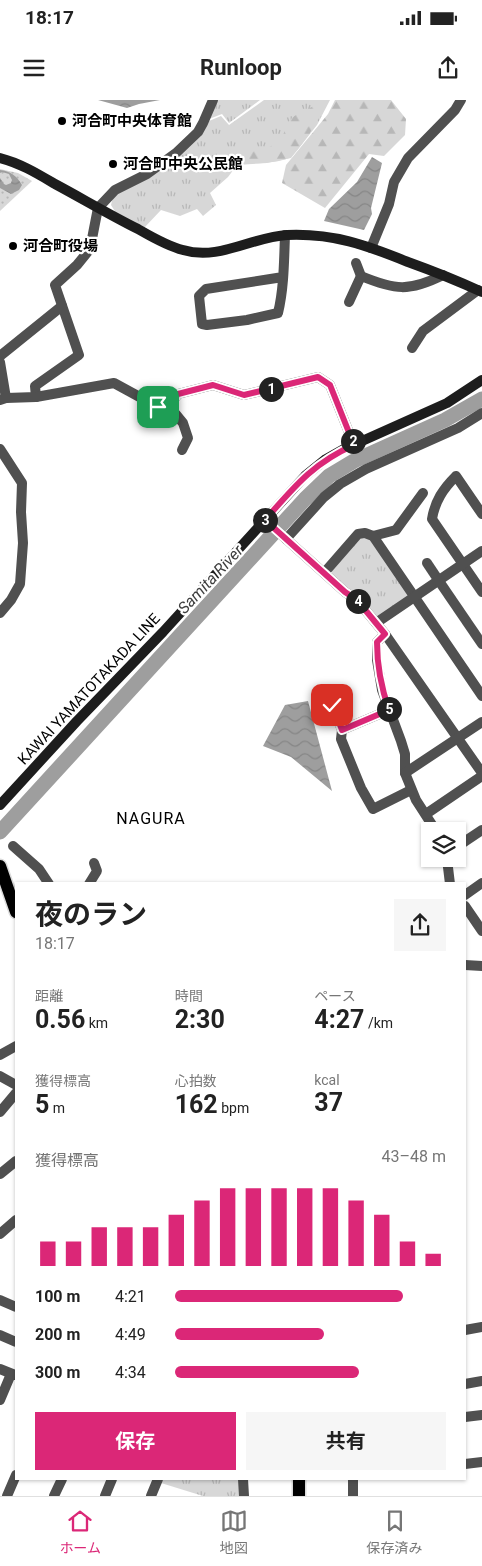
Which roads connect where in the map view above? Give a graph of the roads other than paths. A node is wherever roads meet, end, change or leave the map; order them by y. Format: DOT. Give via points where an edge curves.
graph roads {
  1 [pos="213,100"];
  2 [pos="461,100"];
  3 [pos="0,158"];
  4 [pos="98,208"];
  5 [pos="285,235"];
  6 [pos="371,248"];
  7 [pos="356,263"];
  8 [pos="443,275"];
  9 [pos="361,276"];
  10 [pos="283,277"];
  11 [pos="480,291"];
  12 [pos="349,302"];
  13 [pos="62,306"];
  14 [pos="412,348"];
  15 [pos="0,356"];
  16 [pos="0,362"];
  17 [pos="482,380"];
  18 [pos="36,397"];
  19 [pos="3,399"];
  20 [pos="169,406"];
  21 [pos="482,413"];
  22 [pos="354,445"];
  23 [pos="0,449"];
  24 [pos="182,450"];
  25 [pos="423,493"];
  26 [pos="482,514"];
  27 [pos="265,520"];
  28 [pos="373,536"];
  29 [pos="286,539"];
  30 [pos="482,551"];
  31 [pos="427,563"];
  32 [pos="463,564"];
  33 [pos="324,573"];
  34 [pos="439,581"];
  35 [pos="482,592"];
  36 [pos="415,597"];
  37 [pos="0,614"];
  38 [pos="376,623"];
  39 [pos="385,634"];
  40 [pos="482,644"];
  41 [pos="482,696"];
  42 [pos="332,705"];
  43 [pos="389,710"];
  44 [pos="482,722"];
  45 [pos="342,730"];
  46 [pos="458,739"];
  47 [pos="406,774"];
  48 [pos="482,774"];
  49 [pos="410,790"];
  50 [pos="0,805"];
  51 [pos="426,814"];
  52 [pos="431,822"];
  53 [pos="482,830"];
  54 [pos="466,841"];
  55 [pos="13,846"];
  56 [pos="94,863"];
  57 [pos="448,867"];
  58 [pos="1,872"];
  59 [pos="48,882"];
  60 [pos="90,882"];
  61 [pos="450,882"];
  62 [pos="482,883"];
  63 [pos="466,894"];
  64 [pos="15,909"];
  65 [pos="466,912"];
  66 [pos="482,931"];
  67 [pos="466,965"];
  68 [pos="482,966"];
  69 [pos="15,1047"];
  70 [pos="0,1055"];
  71 [pos="0,1076"];
  72 [pos="15,1084"];
  73 [pos="15,1094"];
  74 [pos="0,1112"];
  75 [pos="15,1162"];
  76 [pos="0,1174"];
  77 [pos="15,1221"];
  78 [pos="2,1228"];
  79 [pos="0,1300"];
  80 [pos="15,1307"];
  81 [pos="482,1328"];
  82 [pos="466,1330"];
  83 [pos="0,1336"];
  84 [pos="15,1342"];
  85 [pos="0,1369"];
  86 [pos="14,1375"];
  87 [pos="482,1381"];
  88 [pos="466,1384"];
  89 [pos="0,1400"];
  90 [pos="482,1415"];
  91 [pos="466,1417"];
  92 [pos="482,1462"];
  93 [pos="466,1464"];
  94 [pos="15,1477"];
  95 [pos="62,1480"];
  96 [pos="112,1480"];
  97 [pos="158,1480"];
  98 [pos="243,1480"];
  99 [pos="299,1480"];
  100 [pos="353,1480"];
  101 [pos="7,1496"];
  102 [pos="54,1496"];
  103 [pos="105,1496"];
  104 [pos="151,1496"];
  105 [pos="244,1496"];
  106 [pos="299,1496"];
  107 [pos="353,1496"];
  1 -- 4 [label="street" via="198,132 176,153 147,174 115,190"];
  2 -- 6 [label="street" via="408,158 394,182 389,204"];
  3 -- 4 [label="main road" via="30,170"];
  4 -- 5 [label="main road" via="162,242 200,253 219,252"];
  4 -- 13 [label="street" via="90,249 55,285"];
  5 -- 6 [label="main road" via="334,238"];
  5 -- 10 [label="street"];
  6 -- 8 [label="main road"];
  7 -- 9 [label="street"];
  8 -- 9 [label="street" via="428,283 405,288 384,285"];
  8 -- 11 [label="main road"];
  9 -- 12 [label="street"];
  10 -- 10 [label="street" via="206,288 199,296 202,324 278,313"];
  11 -- 14 [label="street" via="423,331"];
  13 -- 15 [label="street"];
  13 -- 18 [label="street" via="79,355 35,386"];
  16 -- 19 [label="street"];
  17 -- 22 [label="main road, KAWAI YAMATOTAKADA LINE" via="447,403"];
  18 -- 19 [label="street"];
  18 -- 20 [label="street" via="114,383 158,407"];
  20 -- 22 [label="street" via="178,394 213,385 244,395 318,377 330,385"];
  20 -- 24 [label="street" via="183,423 188,438"];
  21 -- 29 [label="street" via="458,428 340,484"];
  22 -- 27 [label="main road, KAWAI YAMATOTAKADA LINE" via="316,466"];
  23 -- 37 [label="street" via="22,483 23,543 20,584"];
  25 -- 28 [label="street" via="396,530"];
  26 -- 32 [label="street" via="456,476 444,488 434,506 432,519"];
  27 -- 29 [label="street"];
  27 -- 50 [label="main road, KAWAI YAMATOTAKADA LINE"];
  28 -- 33 [label="street" via="358,534"];
  28 -- 36 [label="street"];
  29 -- 33 [label="street"];
  30 -- 32 [label="street"];
  31 -- 34 [label="street"];
  32 -- 34 [label="street"];
  32 -- 35 [label="street"];
  33 -- 38 [label="street" via="357,600"];
  34 -- 36 [label="street"];
  34 -- 40 [label="street"];
  36 -- 38 [label="street"];
  36 -- 41 [label="street"];
  38 -- 39 [label="street"];
  39 -- 43 [label="street" via="377,642 377,660"];
  39 -- 46 [label="street"];
  42 -- 45 [label="street"];
  43 -- 45 [label="street"];
  43 -- 47 [label="street" via="405,754"];
  44 -- 46 [label="street"];
  45 -- 49 [label="street" via="341,739 372,809"];
  46 -- 47 [label="street"];
  46 -- 48 [label="street"];
  47 -- 49 [label="street"];
  48 -- 51 [label="street"];
  49 -- 51 [label="street"];
  51 -- 52 [label="street"];
  53 -- 54 [label="street"];
  55 -- 59 [label="street"];
  56 -- 60 [label="street" via="97,871"];
  57 -- 61 [label="street"];
  58 -- 64 [label="main road"];
  62 -- 63 [label="street"];
  65 -- 66 [label="street"];
  67 -- 68 [label="street"];
  69 -- 70 [label="street"];
  71 -- 72 [label="street"];
  73 -- 74 [label="street"];
  75 -- 76 [label="street"];
  77 -- 78 [label="street"];
  79 -- 80 [label="street"];
  81 -- 82 [label="street"];
  83 -- 84 [label="street"];
  85 -- 86 [label="street"];
  86 -- 89 [label="street"];
  87 -- 88 [label="street"];
  90 -- 91 [label="street"];
  92 -- 93 [label="street"];
  94 -- 101 [label="street"];
  95 -- 102 [label="street"];
  96 -- 103 [label="street"];
  97 -- 104 [label="street"];
  98 -- 105 [label="street"];
  99 -- 106 [label="main road"];
  100 -- 107 [label="street"];
}
